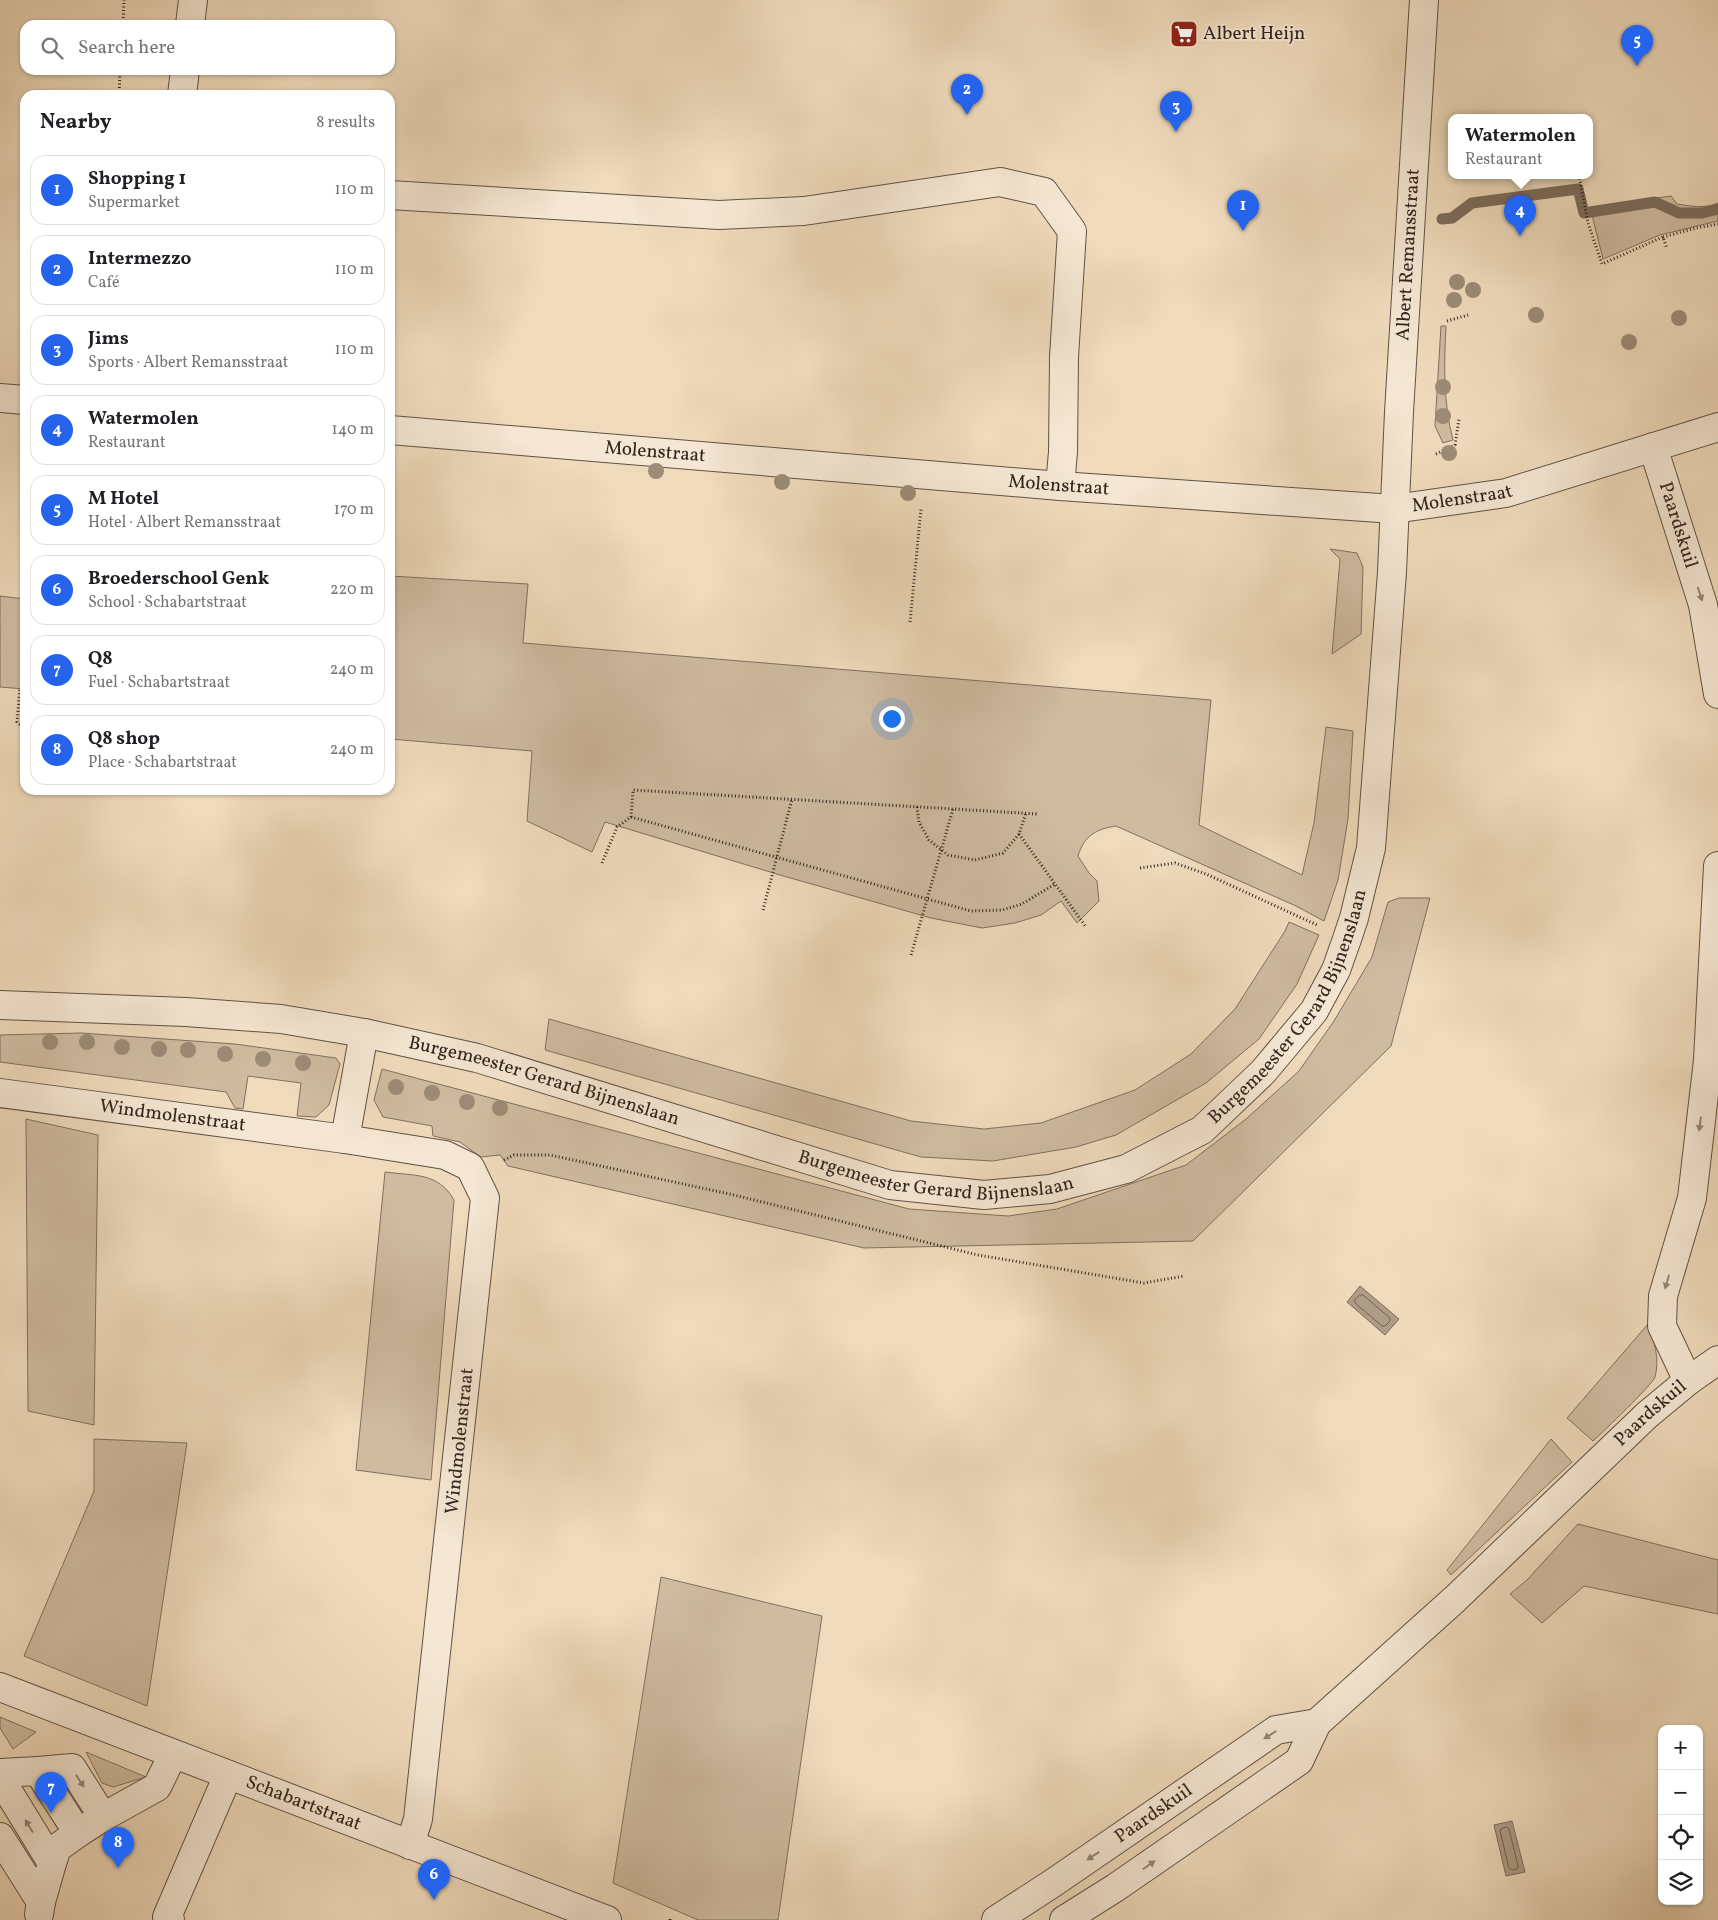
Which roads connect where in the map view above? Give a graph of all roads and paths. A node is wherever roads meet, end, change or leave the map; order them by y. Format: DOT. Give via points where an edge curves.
graph roads {
  1 [pos="124,0"];
  2 [pos="193,0"];
  3 [pos="1424,0"];
  4 [pos="123,20"];
  5 [pos="191,20"];
  6 [pos="120,75"];
  7 [pos="184,75"];
  8 [pos="119,90"];
  9 [pos="183,90"];
  10 [pos="1580,179"];
  11 [pos="395,195"];
  12 [pos="1718,224"];
  13 [pos="1663,237"];
  14 [pos="1667,249"];
  15 [pos="1468,315"];
  16 [pos="1446,321"];
  17 [pos="0,398"];
  18 [pos="20,400"];
  19 [pos="1459,419"];
  20 [pos="1718,428"];
  21 [pos="395,430"];
  22 [pos="1653,447"];
  23 [pos="1436,454"];
  24 [pos="1060,486"];
  25 [pos="1394,508"];
  26 [pos="921,514"];
  27 [pos="910,622"];
  28 [pos="20,688"];
  29 [pos="1718,694"];
  30 [pos="20,725"];
  31 [pos="792,800"];
  32 [pos="917,807"];
  33 [pos="952,809"];
  34 [pos="1026,813"];
  35 [pos="1038,814"];
  36 [pos="631,816"];
  37 [pos="1019,834"];
  38 [pos="941,849"];
  39 [pos="776,857"];
  40 [pos="602,863"];
  41 [pos="1718,866"];
  42 [pos="1140,868"];
  43 [pos="1055,884"];
  44 [pos="927,899"];
  45 [pos="763,910"];
  46 [pos="1086,927"];
  47 [pos="1322,928"];
  48 [pos="911,955"];
  49 [pos="0,1006"];
  50 [pos="364,1033"];
  51 [pos="0,1093"];
  52 [pos="345,1139"];
  53 [pos="473,1174"];
  54 [pos="1184,1276"];
  55 [pos="1718,1360"];
  56 [pos="1688,1381"];
  57 [pos="0,1687"];
  58 [pos="1317,1723"];
  59 [pos="173,1754"];
  60 [pos="38,1771"];
  61 [pos="0,1772"];
  62 [pos="228,1774"];
  63 [pos="0,1778"];
  64 [pos="103,1817"];
  65 [pos="78,1833"];
  66 [pos="0,1837"];
  67 [pos="410,1845"];
  68 [pos="52,1863"];
  69 [pos="40,1911"];
  70 [pos="170,1920"];
  71 [pos="607,1920"];
  72 [pos="996,1920"];
  73 [pos="1064,1920"];
  1 -- 4 [label="path"];
  2 -- 5 [label="street"];
  3 -- 25 [label="street, Albert Remansstraat"];
  6 -- 8 [label="path"];
  7 -- 9 [label="street"];
  10 -- 13 [label="path" via="1588,223 1602,264"];
  11 -- 24 [label="street" via="719,215 804,211 1000,182 1044,192 1072,231"];
  12 -- 13 [label="path"];
  13 -- 14 [label="path"];
  15 -- 16 [label="path"];
  17 -- 18 [label="street"];
  19 -- 23 [label="path" via="1455,445"];
  20 -- 22 [label="street, Molenstraat"];
  21 -- 24 [label="street, Molenstraat"];
  22 -- 25 [label="street, Molenstraat" via="1506,493"];
  22 -- 29 [label="street, Paardskuil, one-way" via="1703,605"];
  24 -- 25 [label="street, Molenstraat"];
  25 -- 50 [label="street, Burgemeester Gerard Bijnenslaan" via="1371,848 1354,918 1336,970 1314,1011 1263,1072 1202,1130 1126,1169 1050,1189 984,1195 890,1184 477,1058"];
  26 -- 27 [label="path"];
  28 -- 30 [label="path" via="17,722"];
  31 -- 32 [label="path"];
  31 -- 36 [label="path" via="634,790"];
  31 -- 39 [label="path"];
  32 -- 33 [label="path"];
  32 -- 38 [label="path" via="919,822 929,840"];
  33 -- 34 [label="path"];
  33 -- 38 [label="path"];
  34 -- 35 [label="path"];
  34 -- 37 [label="path"];
  36 -- 39 [label="path"];
  36 -- 40 [label="path" via="617,827"];
  37 -- 38 [label="path" via="1003,852 975,860 948,855"];
  37 -- 43 [label="path"];
  38 -- 44 [label="path"];
  39 -- 44 [label="path"];
  39 -- 45 [label="path"];
  41 -- 56 [label="street, Paardskuil, one-way" via="1708,1060 1692,1198 1663,1296 1662,1326"];
  42 -- 47 [label="path" via="1175,863"];
  43 -- 44 [label="path" via="1022,904 1002,910 971,911"];
  43 -- 46 [label="path"];
  44 -- 48 [label="path"];
  49 -- 50 [label="street, Burgemeester Gerard Bijnenslaan" via="271,1018"];
  50 -- 52 [label="street"];
  51 -- 52 [label="street, Windmolenstraat"];
  52 -- 53 [label="street, Windmolenstraat" via="445,1156 470,1168"];
  53 -- 54 [label="path" via="514,1156 550,1155 734,1195 978,1255 1144,1283"];
  53 -- 67 [label="street, Windmolenstraat" via="485,1198 480,1253 418,1820"];
  55 -- 56 [label="street"];
  56 -- 58 [label="street, Paardskuil" via="1647,1415 1455,1599"];
  57 -- 59 [label="street, Schabartstraat"];
  58 -- 72 [label="street, Paardskuil, one-way" via="1276,1730"];
  73 -- 58 [label="street, Paardskuil, one-way" via="1116,1888 1299,1761"];
  59 -- 62 [label="street, Schabartstraat"];
  59 -- 64 [label="street" via="157,1787"];
  60 -- 61 [label="street"];
  60 -- 64 [label="street, one-way" via="72,1768"];
  60 -- 65 [label="street"];
  62 -- 67 [label="street, Schabartstraat"];
  62 -- 70 [label="street" via="167,1917"];
  68 -- 63 [label="street, one-way"];
  64 -- 65 [label="street"];
  65 -- 68 [label="street" via="57,1848"];
  66 -- 69 [label="street"];
  67 -- 71 [label="street, Schabartstraat"];
  68 -- 69 [label="street"];
}
